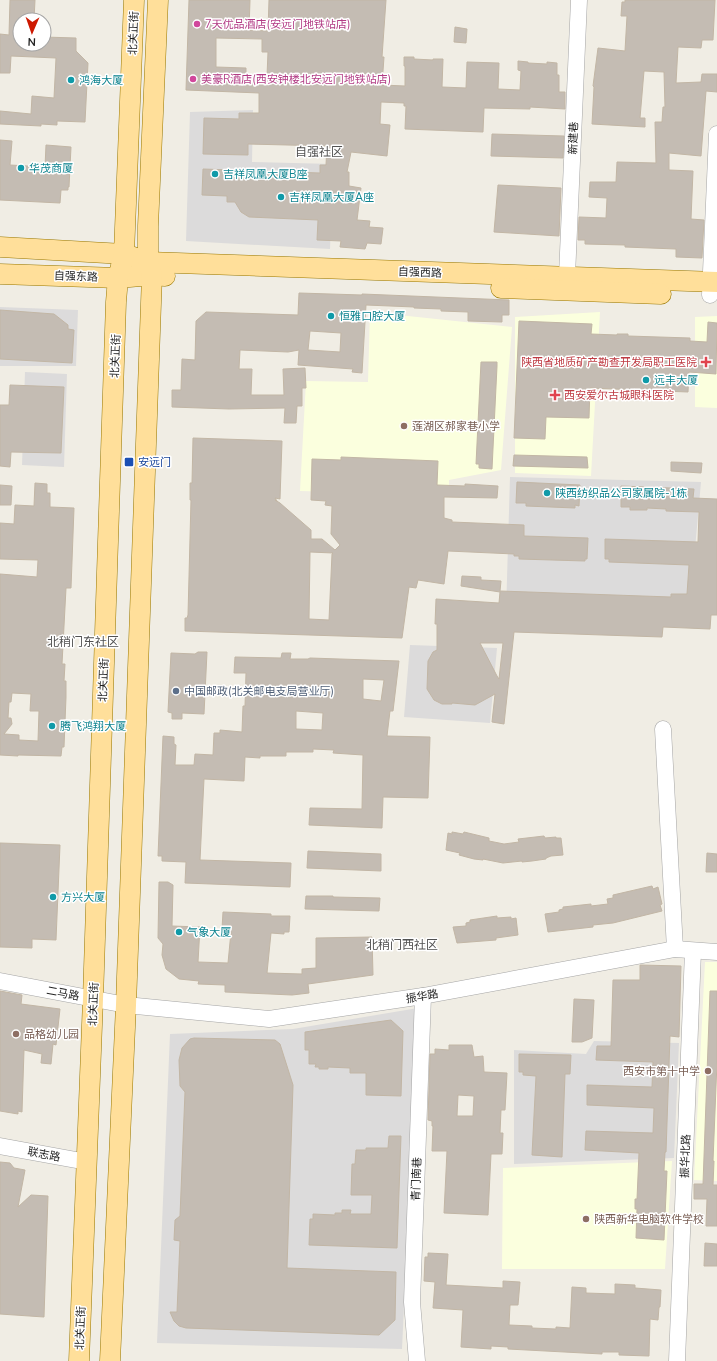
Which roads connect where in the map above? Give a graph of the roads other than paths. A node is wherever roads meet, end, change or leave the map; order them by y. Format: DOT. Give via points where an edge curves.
graph roads {
  1 [pos="134,0"];
  2 [pos="158,0"];
  3 [pos="579,0"];
  4 [pos="717,134"];
  5 [pos="0,247"];
  6 [pos="124,254"];
  7 [pos="150,269"];
  8 [pos="0,274"];
  9 [pos="567,276"];
  10 [pos="118,278"];
  11 [pos="714,289"];
  12 [pos="663,729"];
  13 [pos="675,949"];
  14 [pos="693,951"];
  15 [pos="717,952"];
  16 [pos="0,981"];
  17 [pos="423,996"];
  18 [pos="93,999"];
  19 [pos="126,1005"];
  20 [pos="0,1146"];
  21 [pos="87,1162"];
  22 [pos="79,1361"];
  23 [pos="110,1361"];
  24 [pos="417,1361"];
  25 [pos="677,1361"];
  1 -- 6 [label="main road, 北关正街"];
  2 -- 7 [label="main road"];
  3 -- 9 [label="street, 新建巷"];
  4 -- 11 [label="street"];
  5 -- 6 [label="main road"];
  6 -- 7 [label="main road, 自强西路"];
  6 -- 10 [label="main road, 北关正街"];
  7 -- 9 [label="main road, 自强西路"];
  7 -- 10 [label="main road, 自强东路"];
  7 -- 11 [label="main road, 自强西路"];
  7 -- 19 [label="main road"];
  8 -- 10 [label="main road, 自强东路"];
  9 -- 11 [label="main road, 自强西路"];
  10 -- 18 [label="main road, 北关正街"];
  12 -- 13 [label="street"];
  13 -- 14 [label="street, 振华路"];
  13 -- 17 [label="street, 振华路"];
  14 -- 15 [label="street, 振华路"];
  14 -- 25 [label="street, 振华北路"];
  16 -- 18 [label="street, 二马路"];
  17 -- 19 [label="street, 振华路" via="269,1019"];
  17 -- 24 [label="street, 青门南巷" via="412,1302"];
  18 -- 19 [label="street, 二马路"];
  18 -- 21 [label="main road, 北关正街"];
  19 -- 23 [label="main road"];
  20 -- 21 [label="street, 联志路"];
  21 -- 22 [label="main road, 北关正街"];
}
